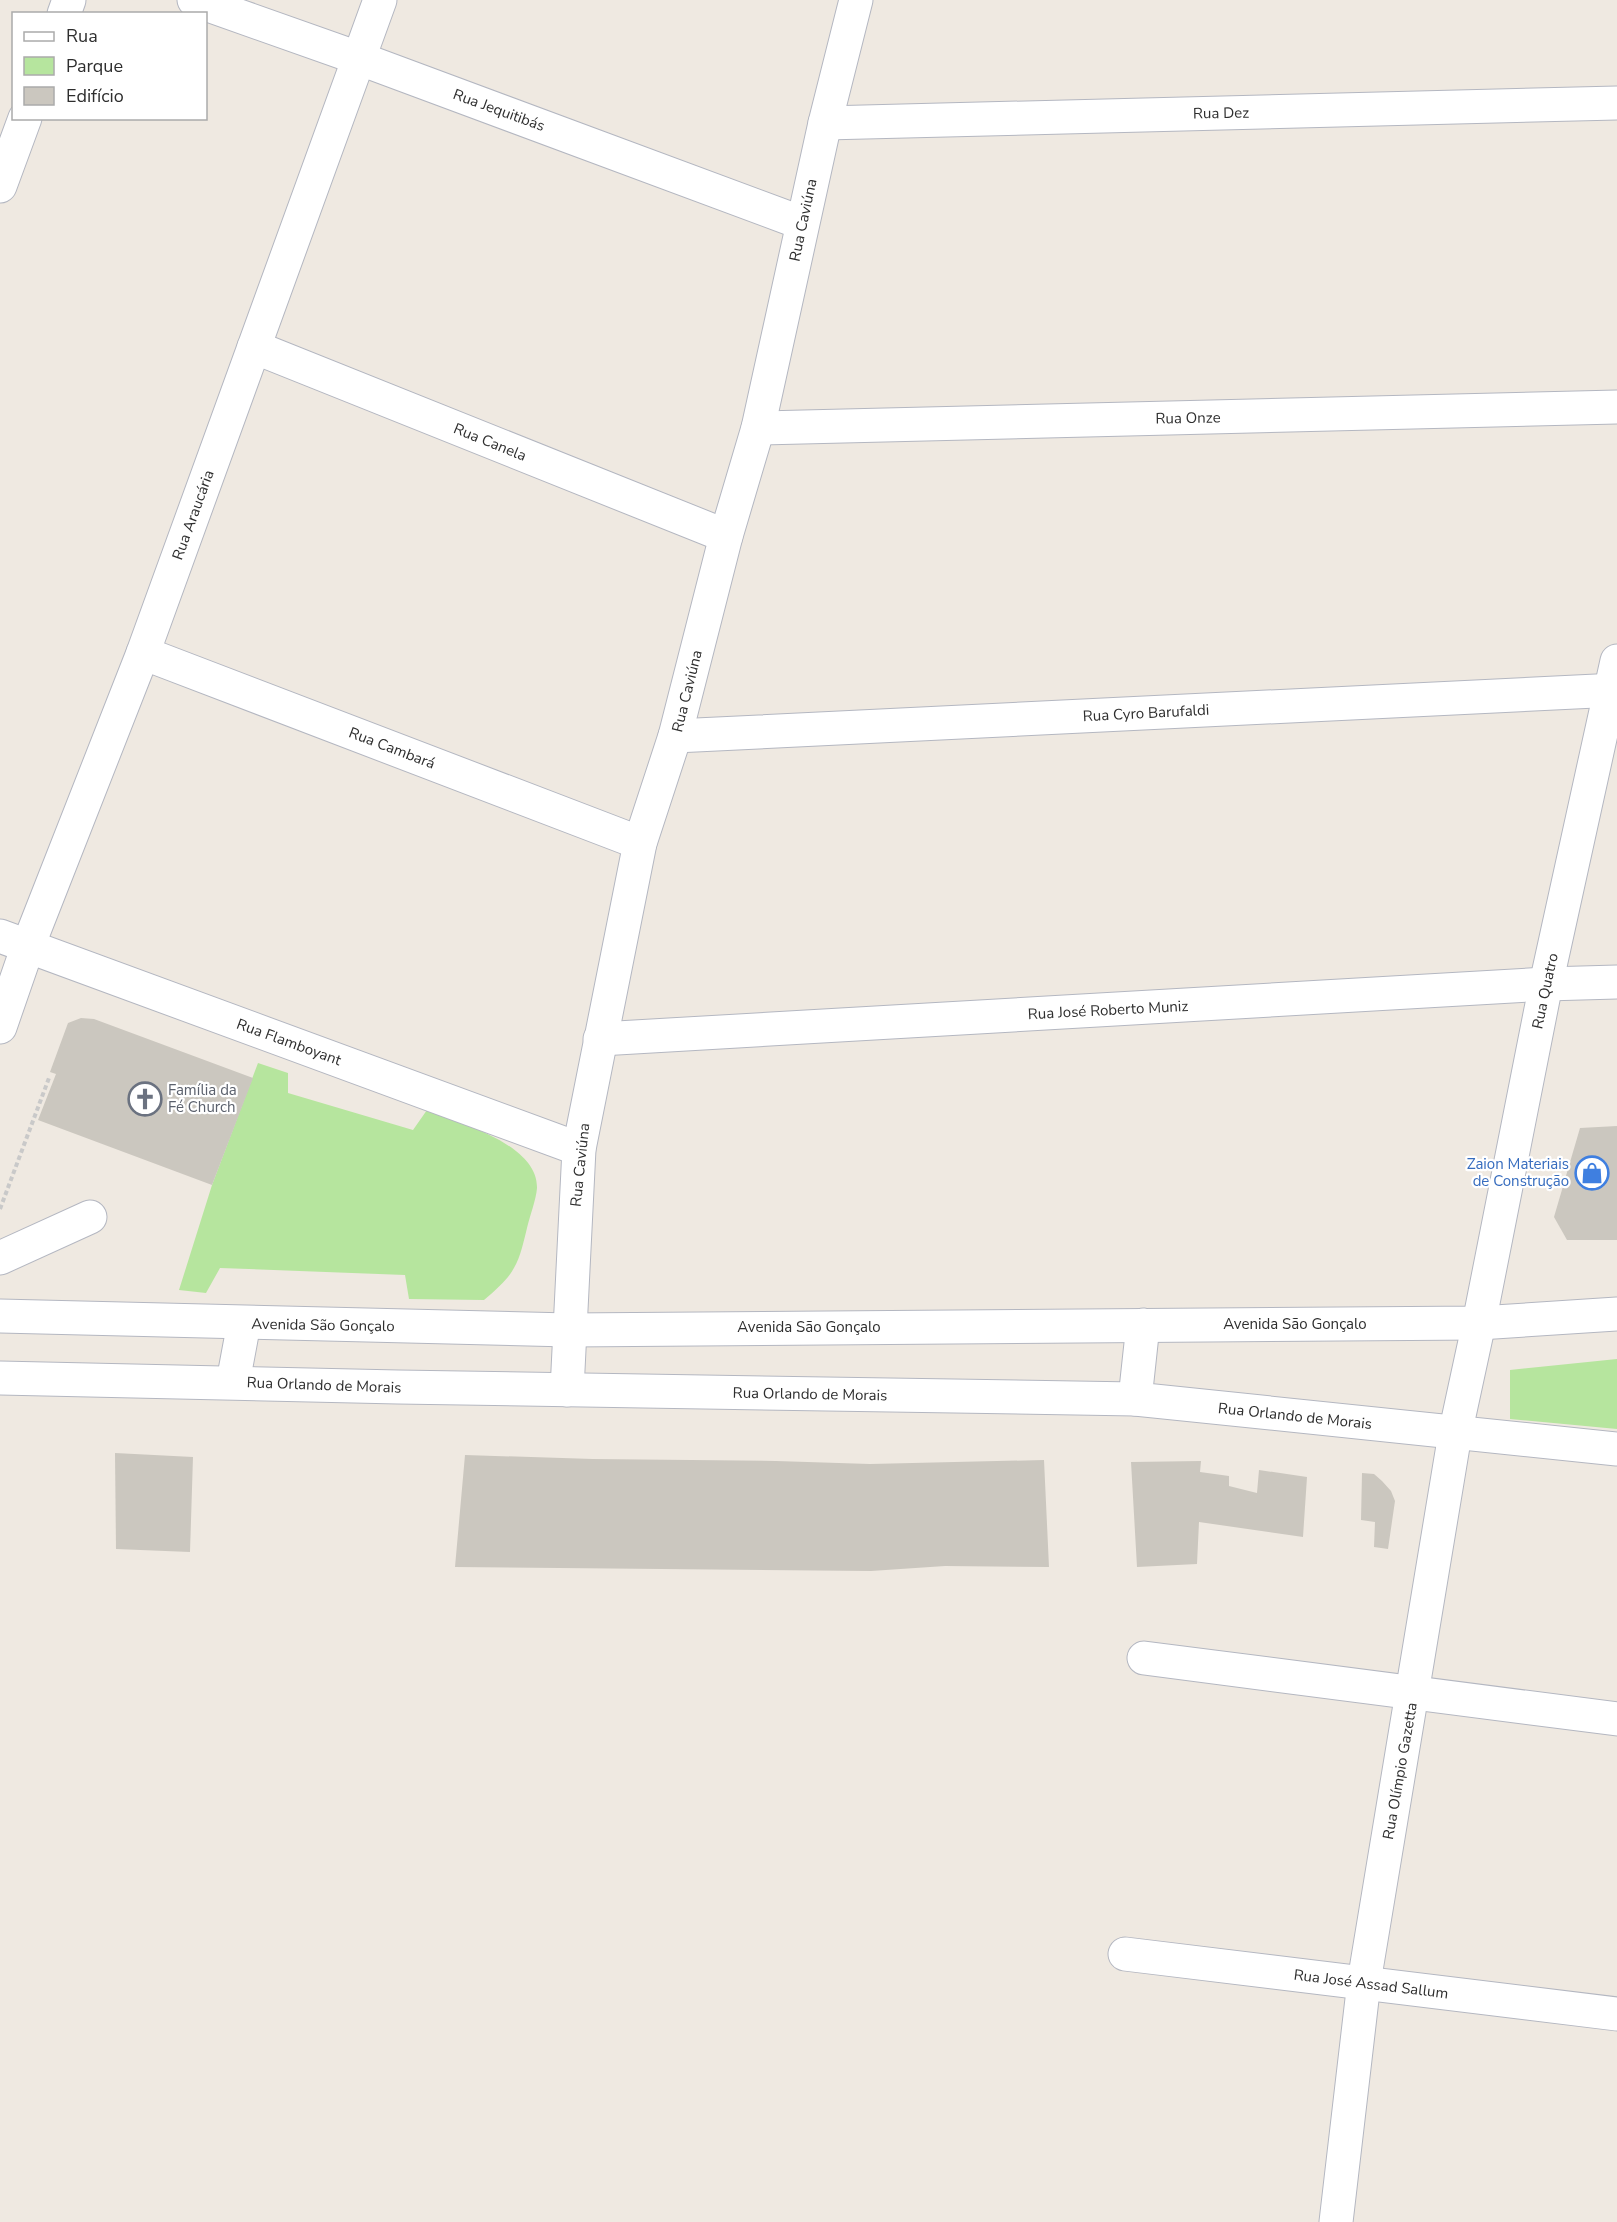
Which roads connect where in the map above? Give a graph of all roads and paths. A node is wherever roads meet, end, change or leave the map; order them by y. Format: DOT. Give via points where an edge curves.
graph roads {
  1 [pos="195,0"];
  2 [pos="380,0"];
  3 [pos="856,0"];
  4 [pos="358,58"];
  5 [pos="1617,103"];
  6 [pos="24,120"];
  7 [pos="825,123"];
  8 [pos="0,186"];
  9 [pos="802,223"];
  10 [pos="254,348"];
  11 [pos="1617,407"];
  12 [pos="758,428"];
  13 [pos="726,536"];
  14 [pos="143,653"];
  15 [pos="1614,680"];
  16 [pos="675,736"];
  17 [pos="640,843"];
  18 [pos="14,941"];
  19 [pos="1617,982"];
  20 [pos="1546,984"];
  21 [pos="0,1027"];
  22 [pos="600,1039"];
  23 [pos="49,1078"];
  24 [pos="579,1149"];
  25 [pos="0,1209"];
  26 [pos="90,1217"];
  27 [pos="0,1258"];
  28 [pos="1617,1314"];
  29 [pos="0,1316"];
  30 [pos="244,1323"];
  31 [pos="1479,1323"];
  32 [pos="1143,1325"];
  33 [pos="569,1330"];
  34 [pos="0,1378"];
  35 [pos="233,1382"];
  36 [pos="567,1390"];
  37 [pos="1135,1399"];
  38 [pos="1455,1434"];
  39 [pos="1617,1449"];
  40 [pos="1144,1658"];
  41 [pos="1413,1691"];
  42 [pos="1617,1719"];
  43 [pos="1125,1954"];
  44 [pos="1364,1982"];
  45 [pos="1617,2014"];
  46 [pos="1336,2222"];
  1 -- 4 [label="street, Rua Jequitibás"];
  2 -- 4 [label="street, Rua Araucária"];
  3 -- 7 [label="street, Rua Caviúna"];
  4 -- 9 [label="street, Rua Jequitibás"];
  4 -- 10 [label="street, Rua Araucária"];
  5 -- 7 [label="street, Rua Dez"];
  6 -- 8 [label="street"];
  7 -- 9 [label="street, Rua Caviúna"];
  9 -- 12 [label="street, Rua Caviúna"];
  10 -- 13 [label="street, Rua Canela"];
  10 -- 14 [label="street, Rua Araucária"];
  11 -- 12 [label="street, Rua Onze"];
  12 -- 13 [label="street, Rua Caviúna"];
  13 -- 16 [label="street, Rua Caviúna"];
  14 -- 17 [label="street, Rua Cambará"];
  14 -- 18 [label="street, Rua Araucária"];
  15 -- 16 [label="street, Rua Cyro Barufaldi"];
  15 -- 20 [label="street, Rua Quatro"];
  16 -- 17 [label="street, Rua Caviúna"];
  17 -- 22 [label="street, Rua Caviúna"];
  18 -- 21 [label="street, Rua Araucária"];
  18 -- 24 [label="street, Rua Flamboyant"];
  19 -- 20 [label="street, Rua José Roberto Muniz"];
  20 -- 22 [label="street, Rua José Roberto Muniz"];
  20 -- 31 [label="street, Rua Quatro"];
  22 -- 24 [label="street, Rua Caviúna"];
  23 -- 25 [label="path"];
  24 -- 33 [label="street, Rua Caviúna"];
  26 -- 27 [label="street"];
  28 -- 31 [label="street, Avenida São Gonçalo"];
  29 -- 30 [label="street, Avenida São Gonçalo"];
  30 -- 33 [label="street, Avenida São Gonçalo"];
  30 -- 35 [label="street"];
  31 -- 32 [label="street, Avenida São Gonçalo"];
  31 -- 38 [label="street, Rua Olímpio Gazetta"];
  32 -- 33 [label="street, Avenida São Gonçalo"];
  32 -- 37 [label="street"];
  33 -- 36 [label="street, Rua Caviúna"];
  34 -- 35 [label="street, Rua Orlando de Morais"];
  35 -- 36 [label="street, Rua Orlando de Morais"];
  36 -- 37 [label="street, Rua Orlando de Morais"];
  37 -- 38 [label="street, Rua Orlando de Morais"];
  38 -- 39 [label="street, Rua Orlando de Morais"];
  38 -- 41 [label="street, Rua Olímpio Gazetta"];
  40 -- 41 [label="street"];
  41 -- 42 [label="street"];
  41 -- 44 [label="street, Rua Olímpio Gazetta"];
  43 -- 44 [label="street, Rua José Assad Sallum"];
  44 -- 45 [label="street, Rua José Assad Sallum"];
  44 -- 46 [label="street, Rua Olímpio Gazetta"];
}
